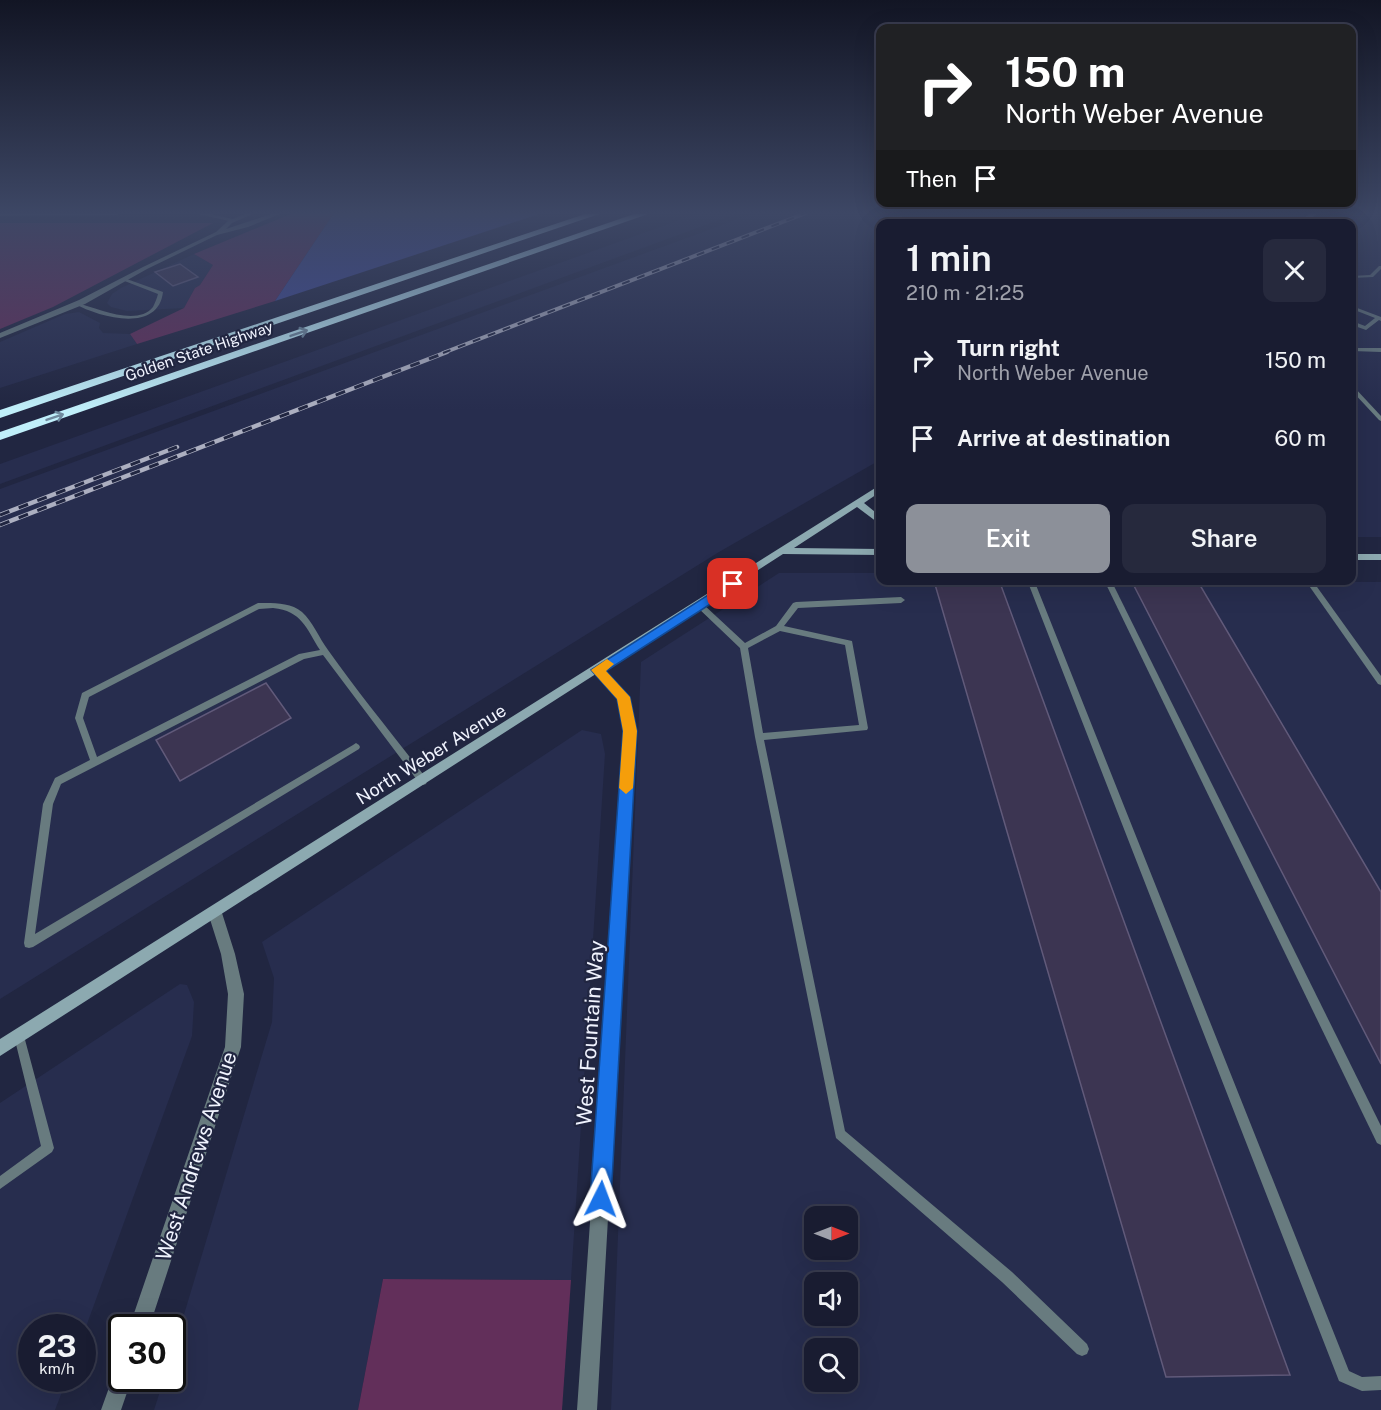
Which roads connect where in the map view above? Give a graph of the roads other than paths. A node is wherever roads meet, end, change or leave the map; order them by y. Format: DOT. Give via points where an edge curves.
graph roads {
  1 [pos="124,279"];
  2 [pos="402,279"];
  3 [pos="455,279"];
  4 [pos="77,304"];
  5 [pos="1356,309"];
  6 [pos="1379,318"];
  7 [pos="1356,324"];
  8 [pos="4,335"];
  9 [pos="1356,350"];
  10 [pos="1381,350"];
  11 [pos="1356,392"];
  12 [pos="0,414"];
  13 [pos="1381,419"];
  14 [pos="0,436"];
  15 [pos="876,492"];
  16 [pos="858,503"];
  17 [pos="876,517"];
  18 [pos="783,551"];
  19 [pos="876,552"];
  20 [pos="1356,557"];
  21 [pos="1381,557"];
  22 [pos="1032,585"];
  23 [pos="1109,585"];
  24 [pos="1312,585"];
  25 [pos="901,600"];
  26 [pos="700,606"];
  27 [pos="779,628"];
  28 [pos="744,646"];
  29 [pos="325,652"];
  30 [pos="597,670"];
  31 [pos="1381,682"];
  32 [pos="759,737"];
  33 [pos="356,747"];
  34 [pos="95,762"];
  35 [pos="423,781"];
  36 [pos="215,913"];
  37 [pos="19,1036"];
  38 [pos="0,1048"];
  39 [pos="1381,1139"];
  40 [pos="0,1184"];
  41 [pos="144,1314"];
  42 [pos="1082,1350"];
  43 [pos="1381,1383"];
  44 [pos="117,1392"];
  45 [pos="111,1410"];
  46 [pos="587,1410"];
  1 -- 4 [label="street"];
  1 -- 4 [label="lane" via="161,293 153,311 124,318"];
  2 -- 12 [label="highway, Golden State Highway"];
  14 -- 3 [label="highway, Golden State Highway, one-way"];
  4 -- 8 [label="street"];
  5 -- 6 [label="lane"];
  6 -- 7 [label="lane" via="1366,328"];
  9 -- 10 [label="lane"];
  11 -- 13 [label="lane"];
  15 -- 16 [label="main road, North Weber Avenue"];
  16 -- 17 [label="main road"];
  16 -- 18 [label="main road, North Weber Avenue"];
  18 -- 19 [label="main road"];
  18 -- 26 [label="main road, North Weber Avenue"];
  20 -- 21 [label="main road"];
  22 -- 43 [label="lane" via="1344,1376 1362,1384"];
  23 -- 39 [label="lane"];
  24 -- 31 [label="lane"];
  25 -- 27 [label="lane" via="796,605"];
  26 -- 28 [label="lane"];
  26 -- 30 [label="main road, North Weber Avenue"];
  27 -- 28 [label="lane"];
  27 -- 32 [label="lane" via="849,643 864,728"];
  28 -- 32 [label="lane"];
  29 -- 34 [label="lane" via="302,656"];
  29 -- 34 [label="lane" via="298,611 280,604 258,606 85,695 79,718"];
  29 -- 35 [label="lane"];
  30 -- 35 [label="main road, North Weber Avenue"];
  30 -- 46 [label="street, West Fountain Way" via="623,697 630,731"];
  32 -- 42 [label="lane" via="840,1134 1007,1277"];
  33 -- 34 [label="lane" via="29,944 48,804 58,782"];
  35 -- 36 [label="main road, North Weber Avenue"];
  36 -- 37 [label="main road, North Weber Avenue"];
  36 -- 41 [label="street, West Andrews Avenue" via="236,994 233,1047"];
  37 -- 38 [label="main road, North Weber Avenue"];
  37 -- 40 [label="lane" via="48,1148"];
  44 -- 45 [label="street"];
}
